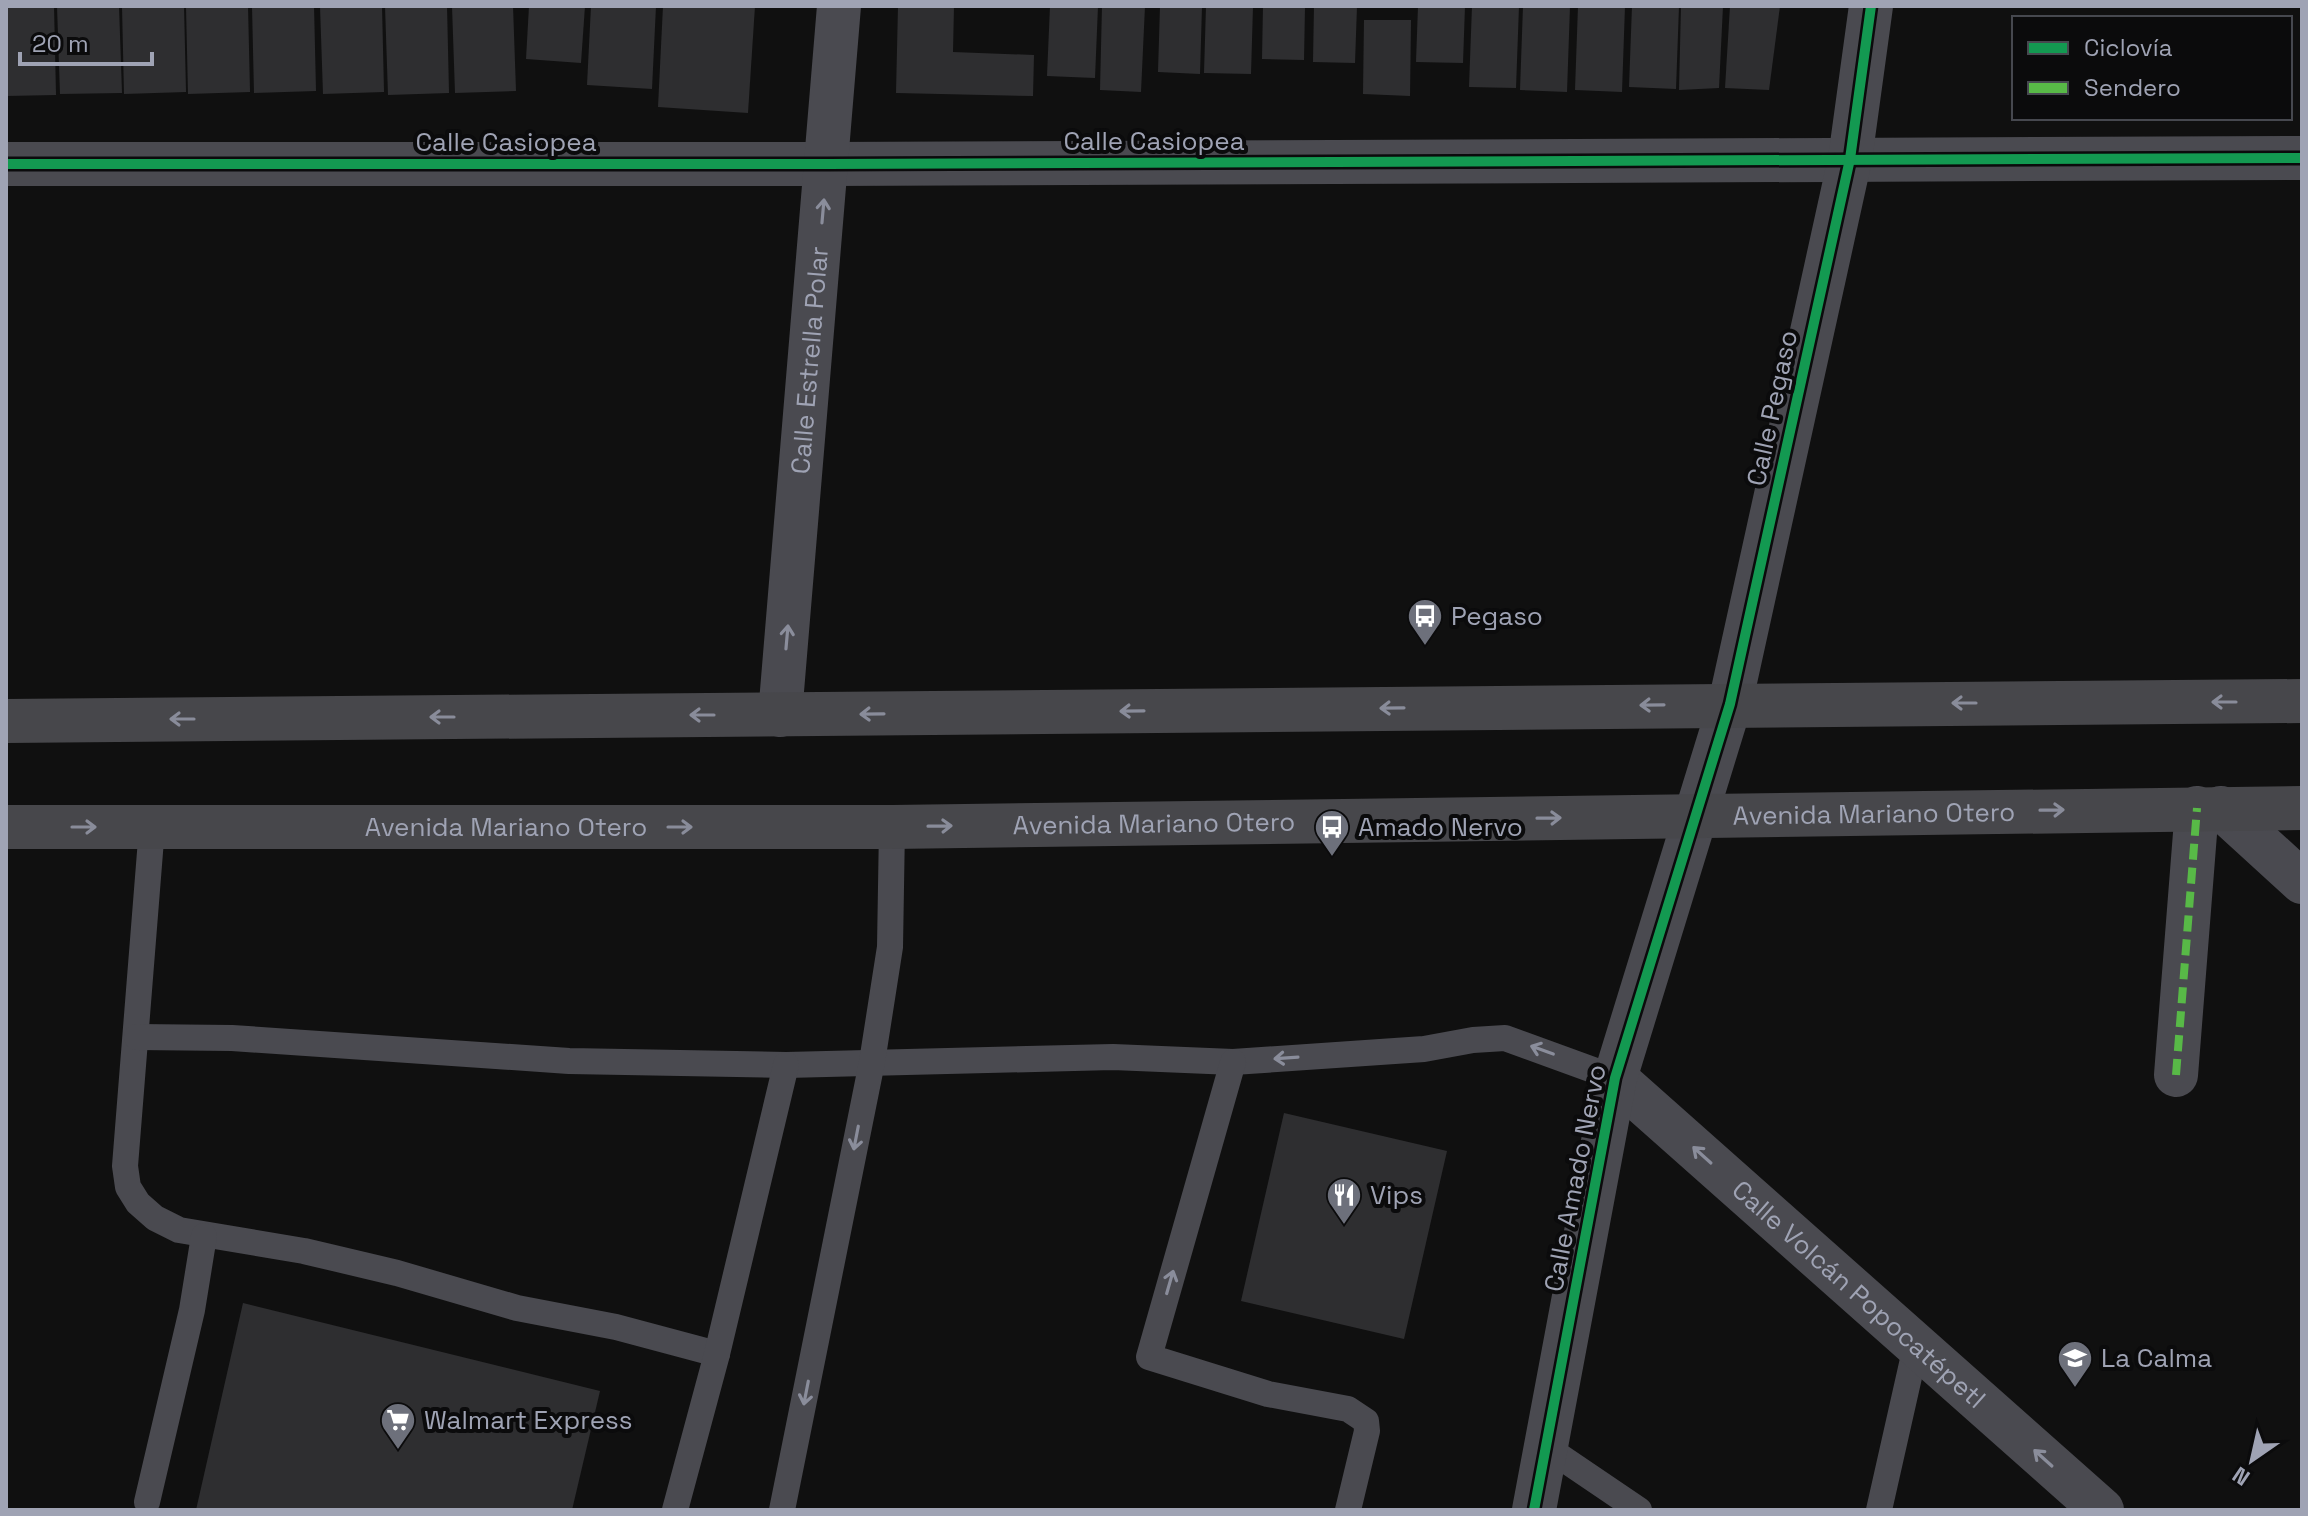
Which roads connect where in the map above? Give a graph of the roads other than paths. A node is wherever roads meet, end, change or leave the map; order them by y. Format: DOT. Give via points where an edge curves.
graph roads {
  1 [pos="839,6"];
  2 [pos="1871,6"];
  3 [pos="2302,158"];
  4 [pos="1850,159"];
  5 [pos="6,164"];
  6 [pos="827,164"];
  7 [pos="2302,701"];
  8 [pos="1730,704"];
  9 [pos="780,715"];
  10 [pos="6,721"];
  11 [pos="2209,808"];
  12 [pos="2302,808"];
  13 [pos="1694,815"];
  14 [pos="6,827"];
  15 [pos="152,827"];
  16 [pos="892,827"];
  17 [pos="2302,882"];
  18 [pos="137,1037"];
  19 [pos="872,1062"];
  20 [pos="1233,1062"];
  21 [pos="786,1065"];
  22 [pos="2176,1075"];
  23 [pos="1615,1078"];
  24 [pos="204,1236"];
  25 [pos="1916,1346"];
  26 [pos="717,1354"];
  27 [pos="1546,1447"];
  28 [pos="147,1502"];
  29 [pos="675,1510"];
  30 [pos="782,1510"];
  31 [pos="1348,1510"];
  32 [pos="1534,1510"];
  33 [pos="1639,1510"];
  34 [pos="1879,1510"];
  35 [pos="2102,1510"];
  1 -- 6 [label="street, Calle Estrella Polar"];
  2 -- 4 [label="street, Calle Pegaso"];
  3 -- 4 [label="street, Calle Casiopea"];
  4 -- 6 [label="street, Calle Casiopea"];
  4 -- 8 [label="street, Calle Pegaso"];
  5 -- 6 [label="street, Calle Casiopea"];
  9 -- 6 [label="street, Calle Estrella Polar, one-way"];
  7 -- 8 [label="main road, one-way"];
  8 -- 9 [label="main road, one-way"];
  8 -- 13 [label="street, Calle Pegaso"];
  9 -- 10 [label="main road, one-way"];
  11 -- 12 [label="main road, Avenida Mariano Otero"];
  13 -- 11 [label="main road, Avenida Mariano Otero, one-way"];
  11 -- 17 [label="street"];
  11 -- 22 [label="street"];
  16 -- 13 [label="main road, Avenida Mariano Otero, one-way"];
  13 -- 23 [label="street, Calle Amado Nervo"];
  14 -- 15 [label="main road, Avenida Mariano Otero, one-way"];
  15 -- 16 [label="main road, Avenida Mariano Otero, one-way"];
  15 -- 18 [label="lane"];
  16 -- 19 [label="lane" via="890,947"];
  18 -- 21 [label="lane" via="232,1038 569,1061"];
  18 -- 24 [label="lane" via="125,1166 128,1187 155,1218"];
  19 -- 20 [label="lane" via="1113,1057"];
  19 -- 21 [label="lane"];
  19 -- 30 [label="lane, one-way"];
  23 -- 20 [label="lane, one-way" via="1505,1038"];
  31 -- 20 [label="lane, one-way" via="1367,1431 1358,1413 1268,1394 1149,1357"];
  21 -- 26 [label="lane"];
  25 -- 23 [label="street, Calle Volcán Popocatépetl, one-way"];
  23 -- 27 [label="street, Calle Amado Nervo"];
  24 -- 26 [label="lane" via="319,1255"];
  24 -- 28 [label="lane"];
  25 -- 34 [label="lane"];
  35 -- 25 [label="street, Calle Volcán Popocatépetl, one-way"];
  26 -- 29 [label="lane"];
  27 -- 32 [label="street, Calle Amado Nervo"];
  27 -- 33 [label="lane"];
}
